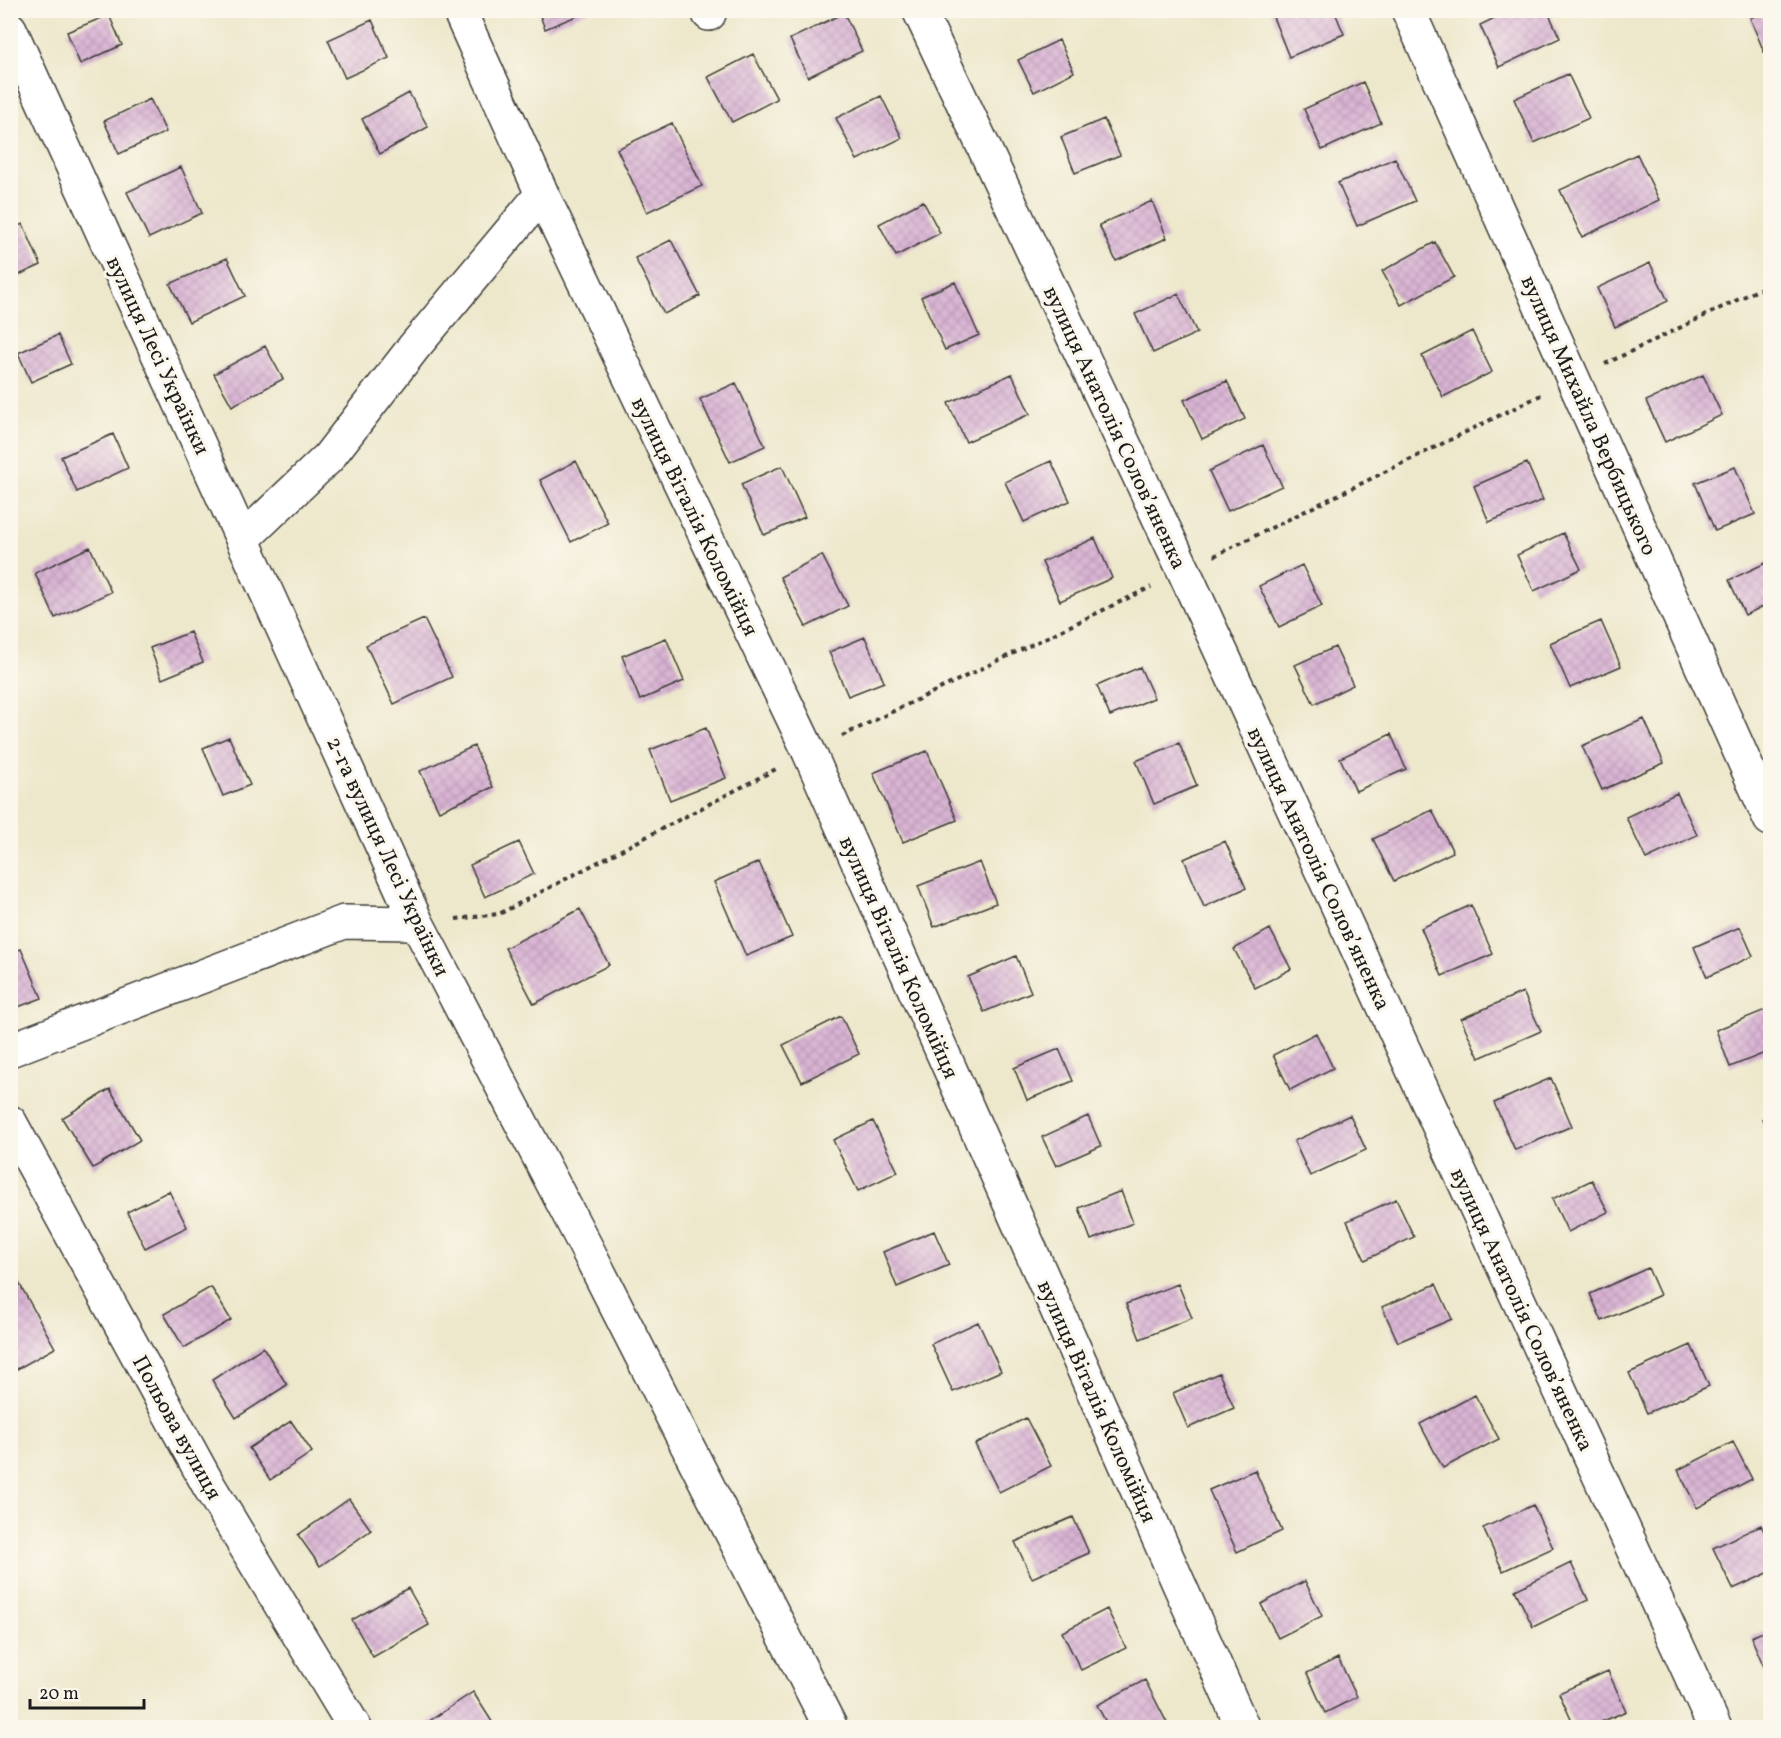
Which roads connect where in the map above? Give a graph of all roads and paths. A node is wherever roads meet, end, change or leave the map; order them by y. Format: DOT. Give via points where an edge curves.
graph roads {
  1 [pos="459,10"];
  2 [pos="919,10"];
  3 [pos="1408,10"];
  4 [pos="10,29"];
  5 [pos="542,194"];
  6 [pos="1770,284"];
  7 [pos="1574,379"];
  8 [pos="243,539"];
  9 [pos="1184,571"];
  10 [pos="307,681"];
  11 [pos="809,752"];
  12 [pos="1770,819"];
  13 [pos="417,923"];
  14 [pos="10,1050"];
  15 [pos="10,1122"];
  16 [pos="355,1728"];
  17 [pos="831,1728"];
  18 [pos="1243,1728"];
  19 [pos="1715,1728"];
  1 -- 5 [label="street, вулиця Віталія Коломійця"];
  2 -- 9 [label="street, вулиця Анатолія Соловʼяненка"];
  3 -- 7 [label="street, вулиця Михайла Вербицького"];
  4 -- 8 [label="street, вулиця Лесі Українки"];
  5 -- 8 [label="street" via="414,347 328,458"];
  5 -- 11 [label="street, вулиця Віталія Коломійця"];
  6 -- 7 [label="path"];
  7 -- 9 [label="path"];
  7 -- 12 [label="street, вулиця Михайла Вербицького"];
  8 -- 10 [label="street, вулиця Лесі Українки"];
  9 -- 11 [label="path"];
  9 -- 19 [label="street, вулиця Анатолія Соловʼяненка"];
  10 -- 13 [label="street, 2-га вулиця Лесі Українки"];
  11 -- 13 [label="path" via="499,914"];
  11 -- 18 [label="street, вулиця Віталія Коломійця"];
  13 -- 14 [label="street" via="344,922"];
  13 -- 17 [label="street, 2-га вулиця Лесі Українки"];
  15 -- 16 [label="street, Польова вулиця" via="209,1486"];
}
